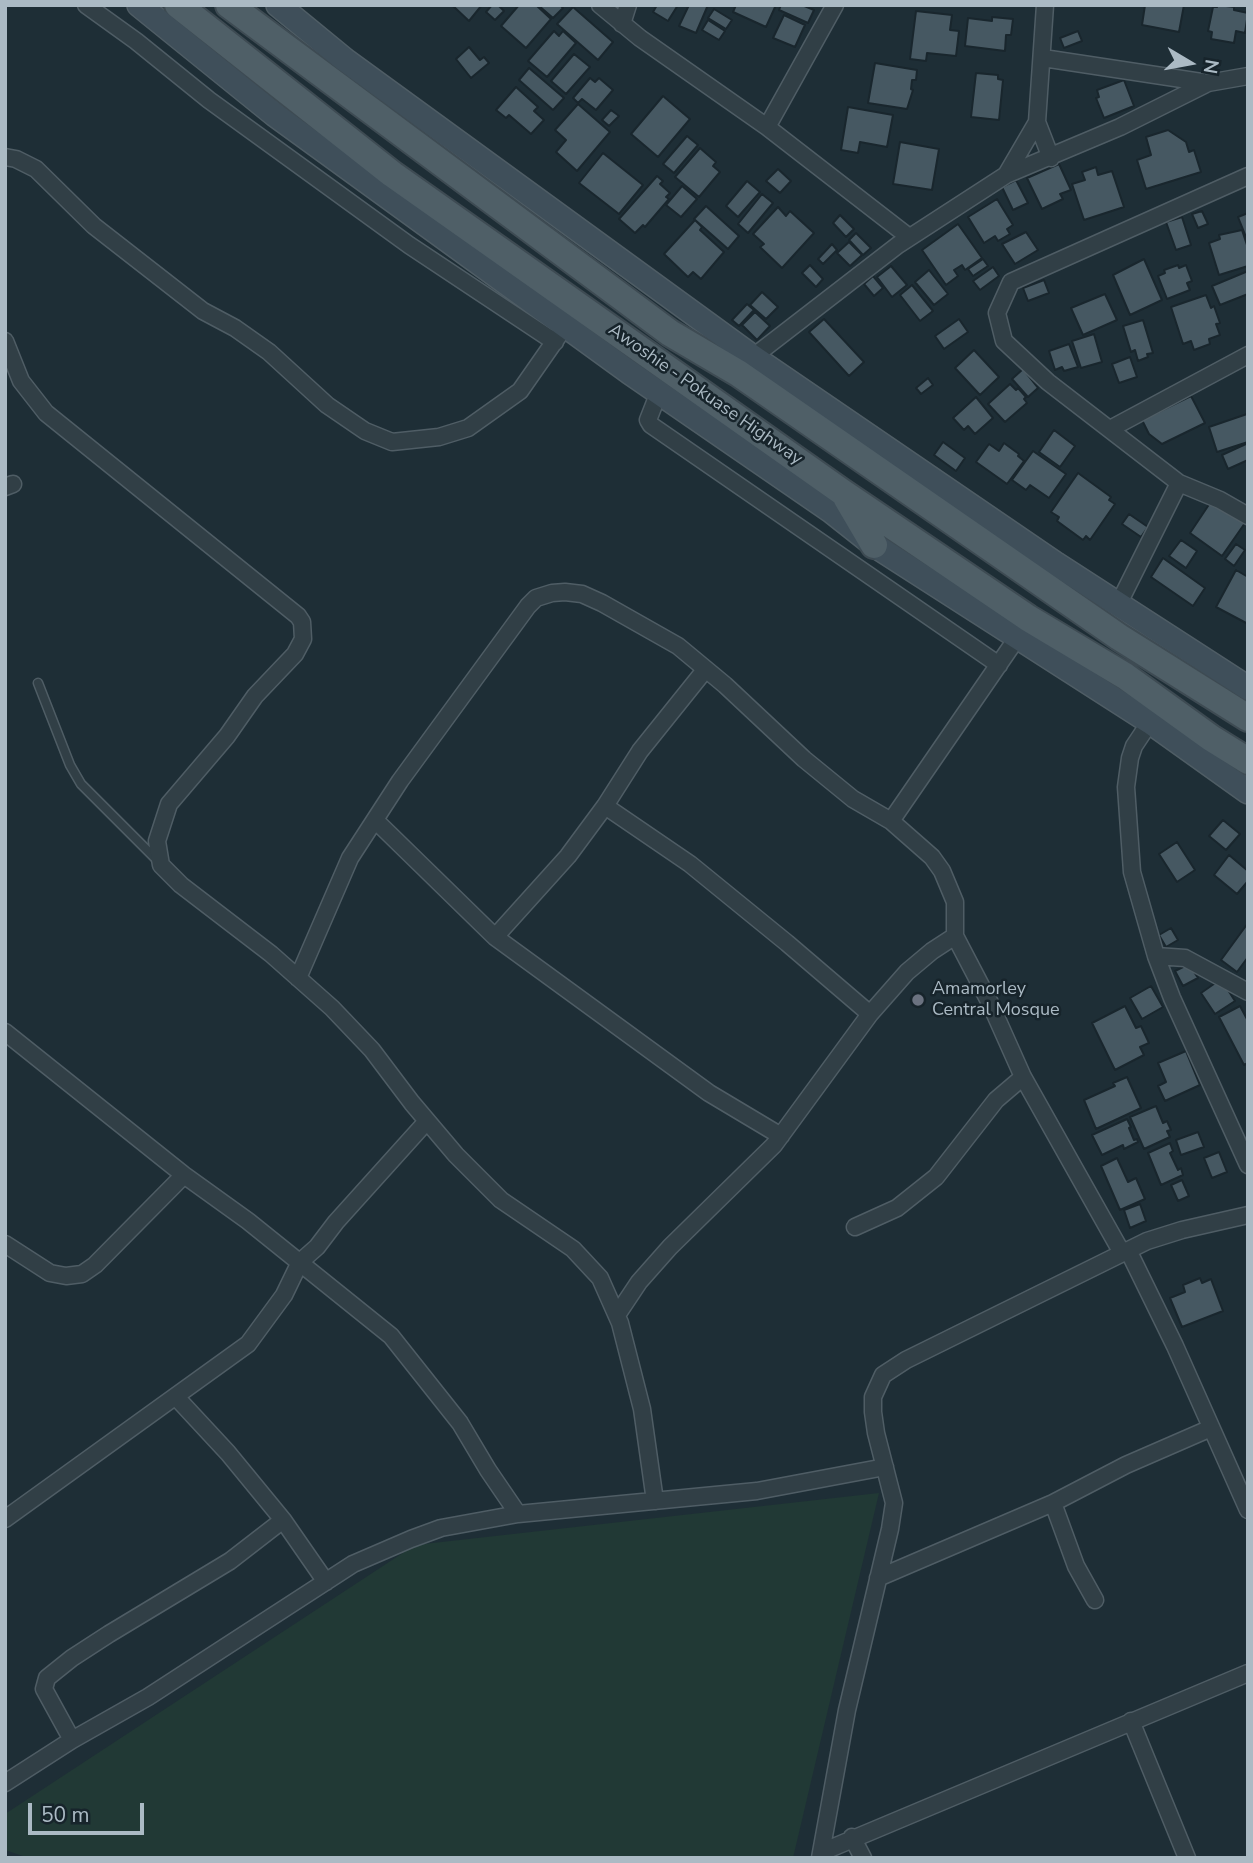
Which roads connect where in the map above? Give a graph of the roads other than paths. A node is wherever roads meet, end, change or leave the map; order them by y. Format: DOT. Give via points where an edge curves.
graph roads {
  1 [pos="86,5"];
  2 [pos="139,5"];
  3 [pos="178,5"];
  4 [pos="229,5"];
  5 [pos="278,5"];
  6 [pos="600,5"];
  7 [pos="628,5"];
  8 [pos="835,5"];
  9 [pos="1045,5"];
  10 [pos="622,24"];
  11 [pos="1042,58"];
  12 [pos="1248,76"];
  13 [pos="1208,83"];
  14 [pos="1037,122"];
  15 [pos="767,127"];
  16 [pos="5,157"];
  17 [pos="1051,158"];
  18 [pos="1006,175"];
  19 [pos="1248,176"];
  20 [pos="363,180"];
  21 [pos="471,184"];
  22 [pos="344,198"];
  23 [pos="447,212"];
  24 [pos="909,237"];
  25 [pos="504,295"];
  26 [pos="561,334"];
  27 [pos="5,341"];
  28 [pos="1248,355"];
  29 [pos="753,358"];
  30 [pos="659,392"];
  31 [pos="1110,429"];
  32 [pos="1179,483"];
  33 [pos="842,492"];
  34 [pos="1248,516"];
  35 [pos="874,545"];
  36 [pos="1119,603"];
  37 [pos="1017,638"];
  38 [pos="999,665"];
  39 [pos="705,670"];
  40 [pos="38,683"];
  41 [pos="1248,688"];
  42 [pos="1248,718"];
  43 [pos="1150,722"];
  44 [pos="1248,761"];
  45 [pos="1248,792"];
  46 [pos="605,806"];
  47 [pos="374,820"];
  48 [pos="891,821"];
  49 [pos="162,865"];
  50 [pos="955,936"];
  51 [pos="495,937"];
  52 [pos="1156,956"];
  53 [pos="298,978"];
  54 [pos="1248,992"];
  55 [pos="870,1014"];
  56 [pos="5,1032"];
  57 [pos="1023,1077"];
  58 [pos="427,1121"];
  59 [pos="781,1136"];
  60 [pos="1248,1166"];
  61 [pos="184,1175"];
  62 [pos="1248,1215"];
  63 [pos="855,1227"];
  64 [pos="5,1244"];
  65 [pos="1125,1251"];
  66 [pos="300,1262"];
  67 [pos="617,1315"];
  68 [pos="176,1397"];
  69 [pos="1211,1427"];
  70 [pos="885,1467"];
  71 [pos="655,1501"];
  72 [pos="1053,1503"];
  73 [pos="1248,1510"];
  74 [pos="518,1514"];
  75 [pos="5,1519"];
  76 [pos="283,1520"];
  77 [pos="878,1578"];
  78 [pos="326,1582"];
  79 [pos="1095,1600"];
  80 [pos="1248,1673"];
  81 [pos="1131,1721"];
  82 [pos="72,1740"];
  83 [pos="5,1783"];
  84 [pos="852,1837"];
  85 [pos="821,1855"];
  86 [pos="863,1858"];
  87 [pos="1187,1858"];
  1 -- 22 [label="street"];
  2 -- 20 [label="street" via="275,116"];
  3 -- 23 [label="main road, Awoshie - Pokuase Highway"];
  4 -- 21 [label="main road, Awoshie - Pokuase Highway"];
  5 -- 29 [label="street" via="345,60"];
  6 -- 10 [label="street"];
  7 -- 10 [label="street"];
  8 -- 15 [label="street"];
  9 -- 11 [label="street"];
  10 -- 15 [label="street"];
  11 -- 13 [label="street"];
  11 -- 14 [label="street"];
  12 -- 13 [label="street"];
  13 -- 17 [label="street"];
  14 -- 17 [label="street"];
  14 -- 18 [label="street"];
  15 -- 24 [label="street"];
  16 -- 26 [label="street" via="36,169 94,226 203,312 268,352 327,405 365,431 392,442 439,437 468,428 520,391"];
  17 -- 18 [label="street"];
  18 -- 24 [label="street"];
  19 -- 31 [label="street" via="1011,282 997,313 1004,341"];
  20 -- 22 [label="street"];
  20 -- 25 [label="street"];
  21 -- 23 [label="main road"];
  21 -- 42 [label="main road, Awoshie - Pokuase Highway" via="670,333 738,373 1119,637"];
  22 -- 25 [label="street" via="408,245"];
  23 -- 33 [label="main road, Awoshie - Pokuase Highway"];
  24 -- 29 [label="street"];
  25 -- 26 [label="street"];
  26 -- 30 [label="street"];
  27 -- 49 [label="street" via="21,381 46,413 302,622 303,639 295,654 255,696 169,804 157,841"];
  28 -- 31 [label="street"];
  29 -- 36 [label="street"];
  30 -- 35 [label="street"];
  30 -- 38 [label="street" via="648,420 651,425"];
  31 -- 32 [label="street"];
  32 -- 34 [label="street"];
  32 -- 36 [label="street"];
  33 -- 35 [label="main road"];
  33 -- 44 [label="main road, Awoshie - Pokuase Highway"];
  35 -- 37 [label="street"];
  36 -- 41 [label="street"];
  37 -- 38 [label="street"];
  37 -- 43 [label="street"];
  38 -- 48 [label="street"];
  39 -- 46 [label="street" via="640,751"];
  39 -- 47 [label="street" via="678,646 582,594 536,598"];
  39 -- 48 [label="street" via="803,759 853,799"];
  40 -- 49 [label="lane" via="80,783"];
  43 -- 45 [label="street"];
  43 -- 52 [label="street" via="1134,746 1126,787 1132,872"];
  46 -- 51 [label="street" via="568,856"];
  46 -- 55 [label="street" via="690,864"];
  47 -- 51 [label="street"];
  47 -- 53 [label="street" via="350,858"];
  48 -- 50 [label="street" via="942,870 955,902"];
  49 -- 53 [label="street"];
  50 -- 55 [label="street" via="907,972"];
  50 -- 57 [label="street"];
  51 -- 59 [label="street" via="709,1093"];
  52 -- 54 [label="street" via="1185,958"];
  52 -- 60 [label="street"];
  53 -- 58 [label="street" via="372,1049"];
  55 -- 59 [label="street"];
  56 -- 61 [label="street"];
  57 -- 63 [label="street" via="996,1100 936,1177 897,1208"];
  57 -- 65 [label="street"];
  58 -- 66 [label="street"];
  58 -- 67 [label="street" via="501,1200 573,1249 600,1278"];
  59 -- 67 [label="street" via="670,1247"];
  61 -- 64 [label="street" via="82,1274 50,1273"];
  61 -- 66 [label="street"];
  62 -- 65 [label="street" via="1182,1230"];
  65 -- 69 [label="street"];
  65 -- 70 [label="street" via="883,1375 873,1397 873,1412"];
  66 -- 68 [label="street" via="284,1295 248,1344"];
  66 -- 74 [label="street" via="391,1336 460,1423"];
  67 -- 71 [label="street" via="642,1409"];
  68 -- 75 [label="street"];
  68 -- 76 [label="street"];
  69 -- 72 [label="street"];
  69 -- 73 [label="street"];
  70 -- 71 [label="street" via="757,1491"];
  70 -- 77 [label="street" via="894,1503"];
  71 -- 74 [label="street"];
  72 -- 77 [label="street"];
  72 -- 79 [label="street" via="1076,1566"];
  74 -- 78 [label="street" via="441,1528 353,1564"];
  76 -- 78 [label="street"];
  76 -- 82 [label="street" via="230,1561 47,1678 44,1689"];
  77 -- 85 [label="street" via="847,1710"];
  78 -- 82 [label="street" via="148,1697"];
  80 -- 81 [label="street"];
  81 -- 84 [label="street"];
  81 -- 87 [label="street"];
  82 -- 83 [label="street"];
  84 -- 85 [label="street"];
  84 -- 86 [label="street"];
}
